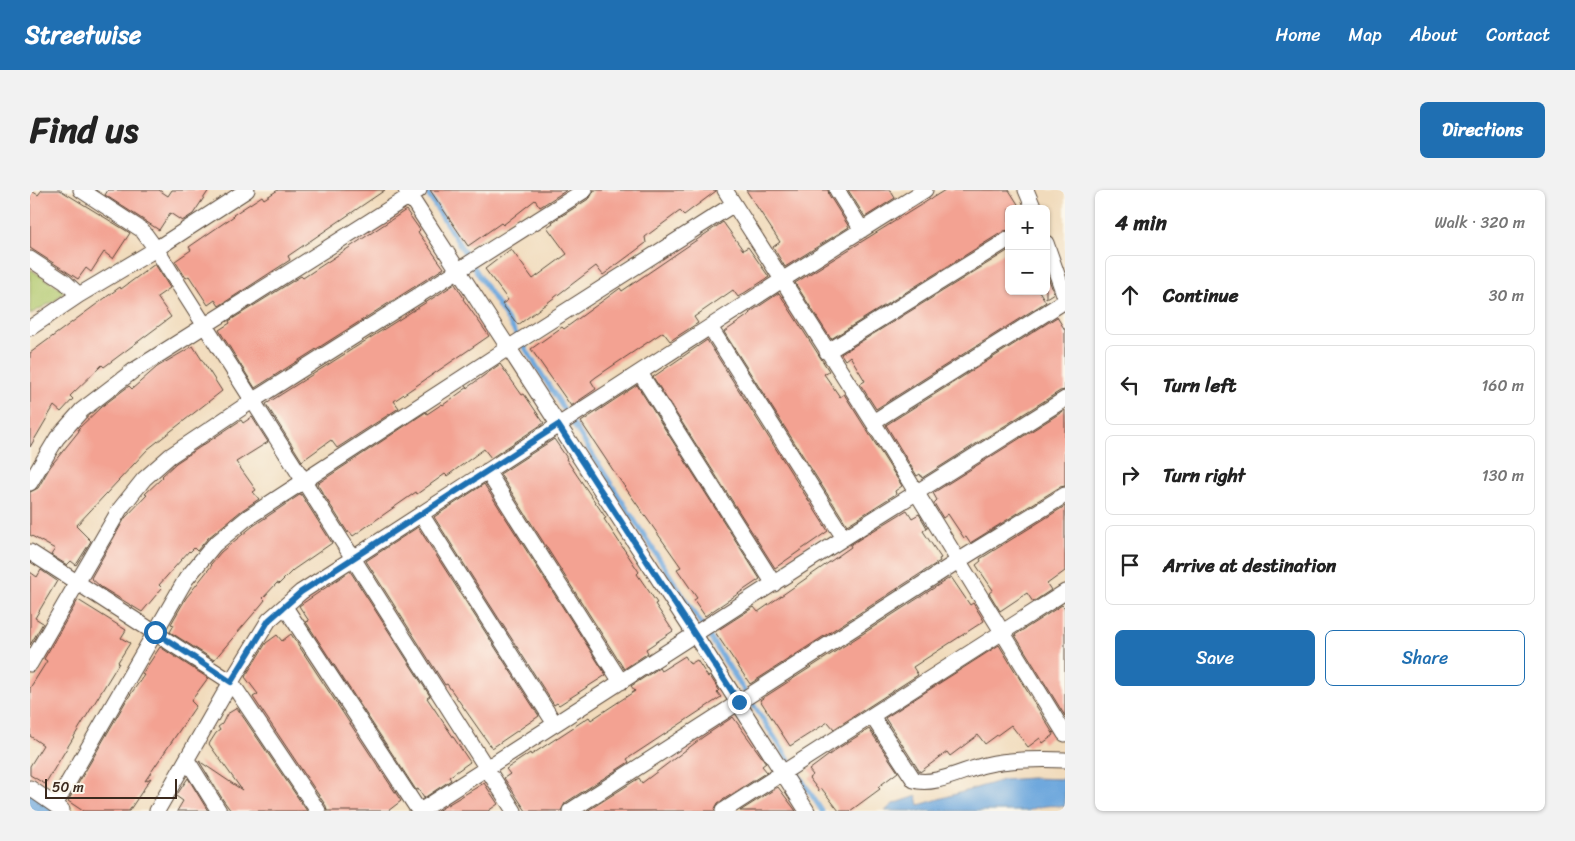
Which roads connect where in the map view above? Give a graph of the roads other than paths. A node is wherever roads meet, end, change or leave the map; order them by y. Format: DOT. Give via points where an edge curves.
graph roads {
  1 [pos="81,190"];
  2 [pos="585,190"];
  3 [pos="725,190"];
  4 [pos="837,190"];
  5 [pos="925,190"];
  6 [pos="1026,190"];
  7 [pos="241,191"];
  8 [pos="412,192"];
  9 [pos="734,204"];
  10 [pos="1032,205"];
  11 [pos="862,230"];
  12 [pos="1005,241"];
  13 [pos="156,249"];
  14 [pos="1048,250"];
  15 [pos="30,259"];
  16 [pos="458,270"];
  17 [pos="782,280"];
  18 [pos="79,295"];
  19 [pos="1065,297"];
  20 [pos="1065,301"];
  21 [pos="205,326"];
  22 [pos="710,327"];
  23 [pos="30,328"];
  24 [pos="508,348"];
  25 [pos="828,352"];
  26 [pos="640,373"];
  27 [pos="1065,399"];
  28 [pos="252,401"];
  29 [pos="873,422"];
  30 [pos="558,425"];
  31 [pos="487,471"];
  32 [pos="304,481"];
  33 [pos="30,483"];
  34 [pos="916,492"];
  35 [pos="1065,494"];
  36 [pos="420,514"];
  37 [pos="844,538"];
  38 [pos="30,552"];
  39 [pos="352,558"];
  40 [pos="958,561"];
  41 [pos="77,582"];
  42 [pos="774,584"];
  43 [pos="1065,592"];
  44 [pos="285,607"];
  45 [pos="1002,631"];
  46 [pos="155,632"];
  47 [pos="695,634"];
  48 [pos="30,664"];
  49 [pos="231,682"];
  50 [pos="621,682"];
  51 [pos="739,702"];
  52 [pos="872,716"];
  53 [pos="555,724"];
  54 [pos="1065,734"];
  55 [pos="187,760"];
  56 [pos="1065,760"];
  57 [pos="487,768"];
  58 [pos="784,773"];
  59 [pos="30,788"];
  60 [pos="59,808"];
  61 [pos="157,811"];
  62 [pos="219,811"];
  63 [pos="318,811"];
  64 [pos="420,811"];
  65 [pos="514,811"];
  66 [pos="570,811"];
  67 [pos="723,811"];
  68 [pos="807,811"];
  1 -- 13 [label="street" via="142,230"];
  2 -- 16 [label="street"];
  3 -- 9 [label="street"];
  4 -- 11 [label="street"];
  5 -- 11 [label="street"];
  6 -- 10 [label="street"];
  7 -- 13 [label="street"];
  8 -- 16 [label="street"];
  8 -- 21 [label="street"];
  9 -- 17 [label="street"];
  9 -- 24 [label="street"];
  11 -- 17 [label="street"];
  12 -- 25 [label="street"];
  13 -- 18 [label="street"];
  13 -- 21 [label="street"];
  14 -- 19 [label="street"];
  15 -- 18 [label="street" via="66,282"];
  16 -- 24 [label="street"];
  16 -- 28 [label="street"];
  17 -- 22 [label="street"];
  17 -- 25 [label="street"];
  18 -- 23 [label="street"];
  20 -- 29 [label="street"];
  21 -- 28 [label="street"];
  21 -- 33 [label="street" via="133,371 82,410 57,438"];
  22 -- 26 [label="street"];
  22 -- 37 [label="street"];
  24 -- 30 [label="street"];
  24 -- 32 [label="street"];
  25 -- 29 [label="street"];
  26 -- 30 [label="street"];
  26 -- 42 [label="street"];
  27 -- 34 [label="street"];
  28 -- 32 [label="street"];
  28 -- 41 [label="street" via="170,456 144,479 120,509"];
  29 -- 34 [label="street"];
  30 -- 31 [label="street"];
  30 -- 47 [label="street"];
  31 -- 36 [label="street"];
  31 -- 50 [label="street"];
  32 -- 39 [label="street"];
  32 -- 46 [label="street" via="247,518 214,545 186,579"];
  34 -- 37 [label="street"];
  34 -- 40 [label="street"];
  35 -- 40 [label="street"];
  36 -- 39 [label="street"];
  36 -- 53 [label="street"];
  37 -- 42 [label="street"];
  38 -- 41 [label="street"];
  39 -- 44 [label="street" via="301,592"];
  39 -- 57 [label="street"];
  40 -- 45 [label="street"];
  40 -- 51 [label="street"];
  41 -- 46 [label="street"];
  41 -- 48 [label="street"];
  42 -- 47 [label="street"];
  43 -- 45 [label="street"];
  44 -- 49 [label="street" via="269,620"];
  44 -- 64 [label="street"];
  45 -- 52 [label="street"];
  45 -- 54 [label="street"];
  46 -- 49 [label="street"];
  46 -- 60 [label="street"];
  47 -- 50 [label="street"];
  47 -- 51 [label="street"];
  49 -- 55 [label="street"];
  49 -- 63 [label="street"];
  50 -- 53 [label="street"];
  51 -- 58 [label="street"];
  51 -- 66 [label="street"];
  52 -- 56 [label="street" via="914,780 919,782 1026,758"];
  52 -- 58 [label="street"];
  53 -- 57 [label="street"];
  55 -- 61 [label="street"];
  55 -- 62 [label="street"];
  57 -- 64 [label="street"];
  57 -- 65 [label="street"];
  58 -- 67 [label="street"];
  58 -- 68 [label="street"];
  59 -- 60 [label="street"];
}
